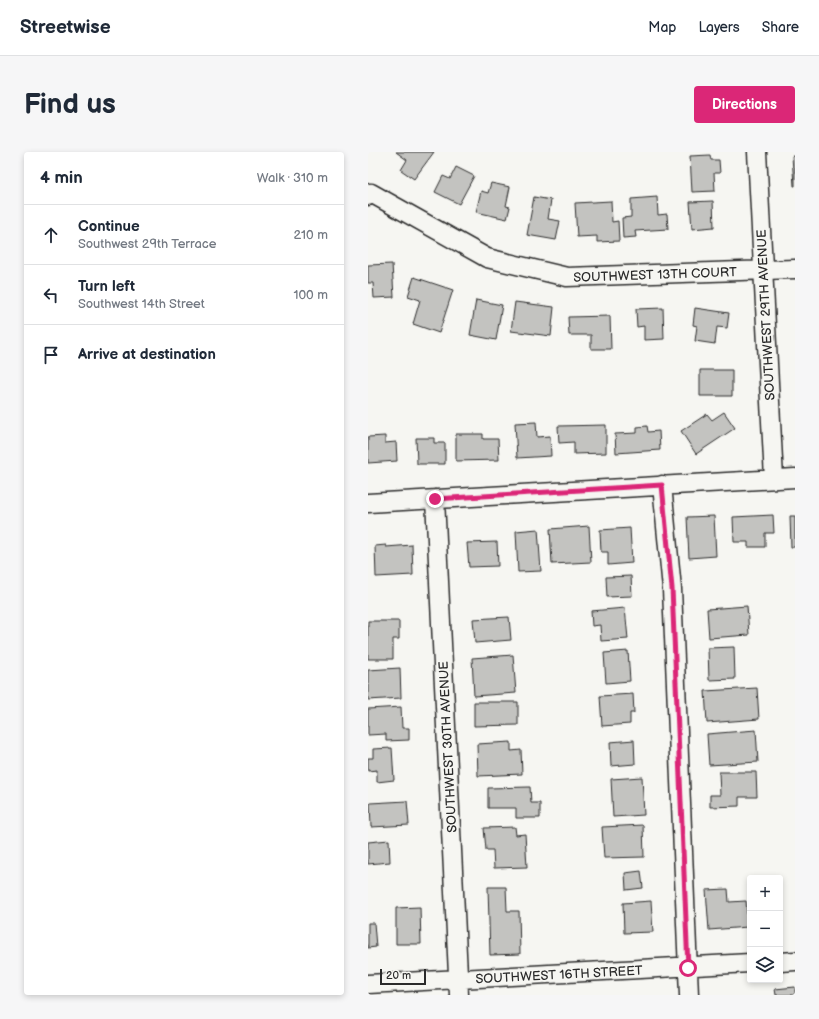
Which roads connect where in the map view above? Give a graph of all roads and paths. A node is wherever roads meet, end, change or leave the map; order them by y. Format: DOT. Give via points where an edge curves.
graph roads {
  1 [pos="757,152"];
  2 [pos="369,193"];
  3 [pos="795,269"];
  4 [pos="762,270"];
  5 [pos="795,478"];
  6 [pos="774,479"];
  7 [pos="662,485"];
  8 [pos="435,499"];
  9 [pos="368,503"];
  10 [pos="795,961"];
  11 [pos="783,962"];
  12 [pos="747,964"];
  13 [pos="688,968"];
  14 [pos="368,984"];
  15 [pos="459,987"];
  16 [pos="689,995"];
  1 -- 4 [label="street, SOUTHWEST 29TH AVENUE"];
  2 -- 4 [label="street, SOUTHWEST 13TH COURT" via="487,258 567,277"];
  3 -- 4 [label="street, SOUTHWEST 13TH COURT"];
  4 -- 6 [label="street, SOUTHWEST 29TH AVENUE"];
  5 -- 6 [label="street"];
  6 -- 7 [label="street"];
  7 -- 8 [label="street"];
  7 -- 13 [label="street" via="672,588"];
  8 -- 9 [label="street"];
  8 -- 15 [label="street, SOUTHWEST 30TH AVENUE"];
  10 -- 11 [label="street"];
  12 -- 13 [label="street, SOUTHWEST 16TH STREET"];
  13 -- 15 [label="street, SOUTHWEST 16TH STREET"];
  13 -- 16 [label="street"];
  14 -- 15 [label="street, SOUTHWEST 16TH STREET"];
}
